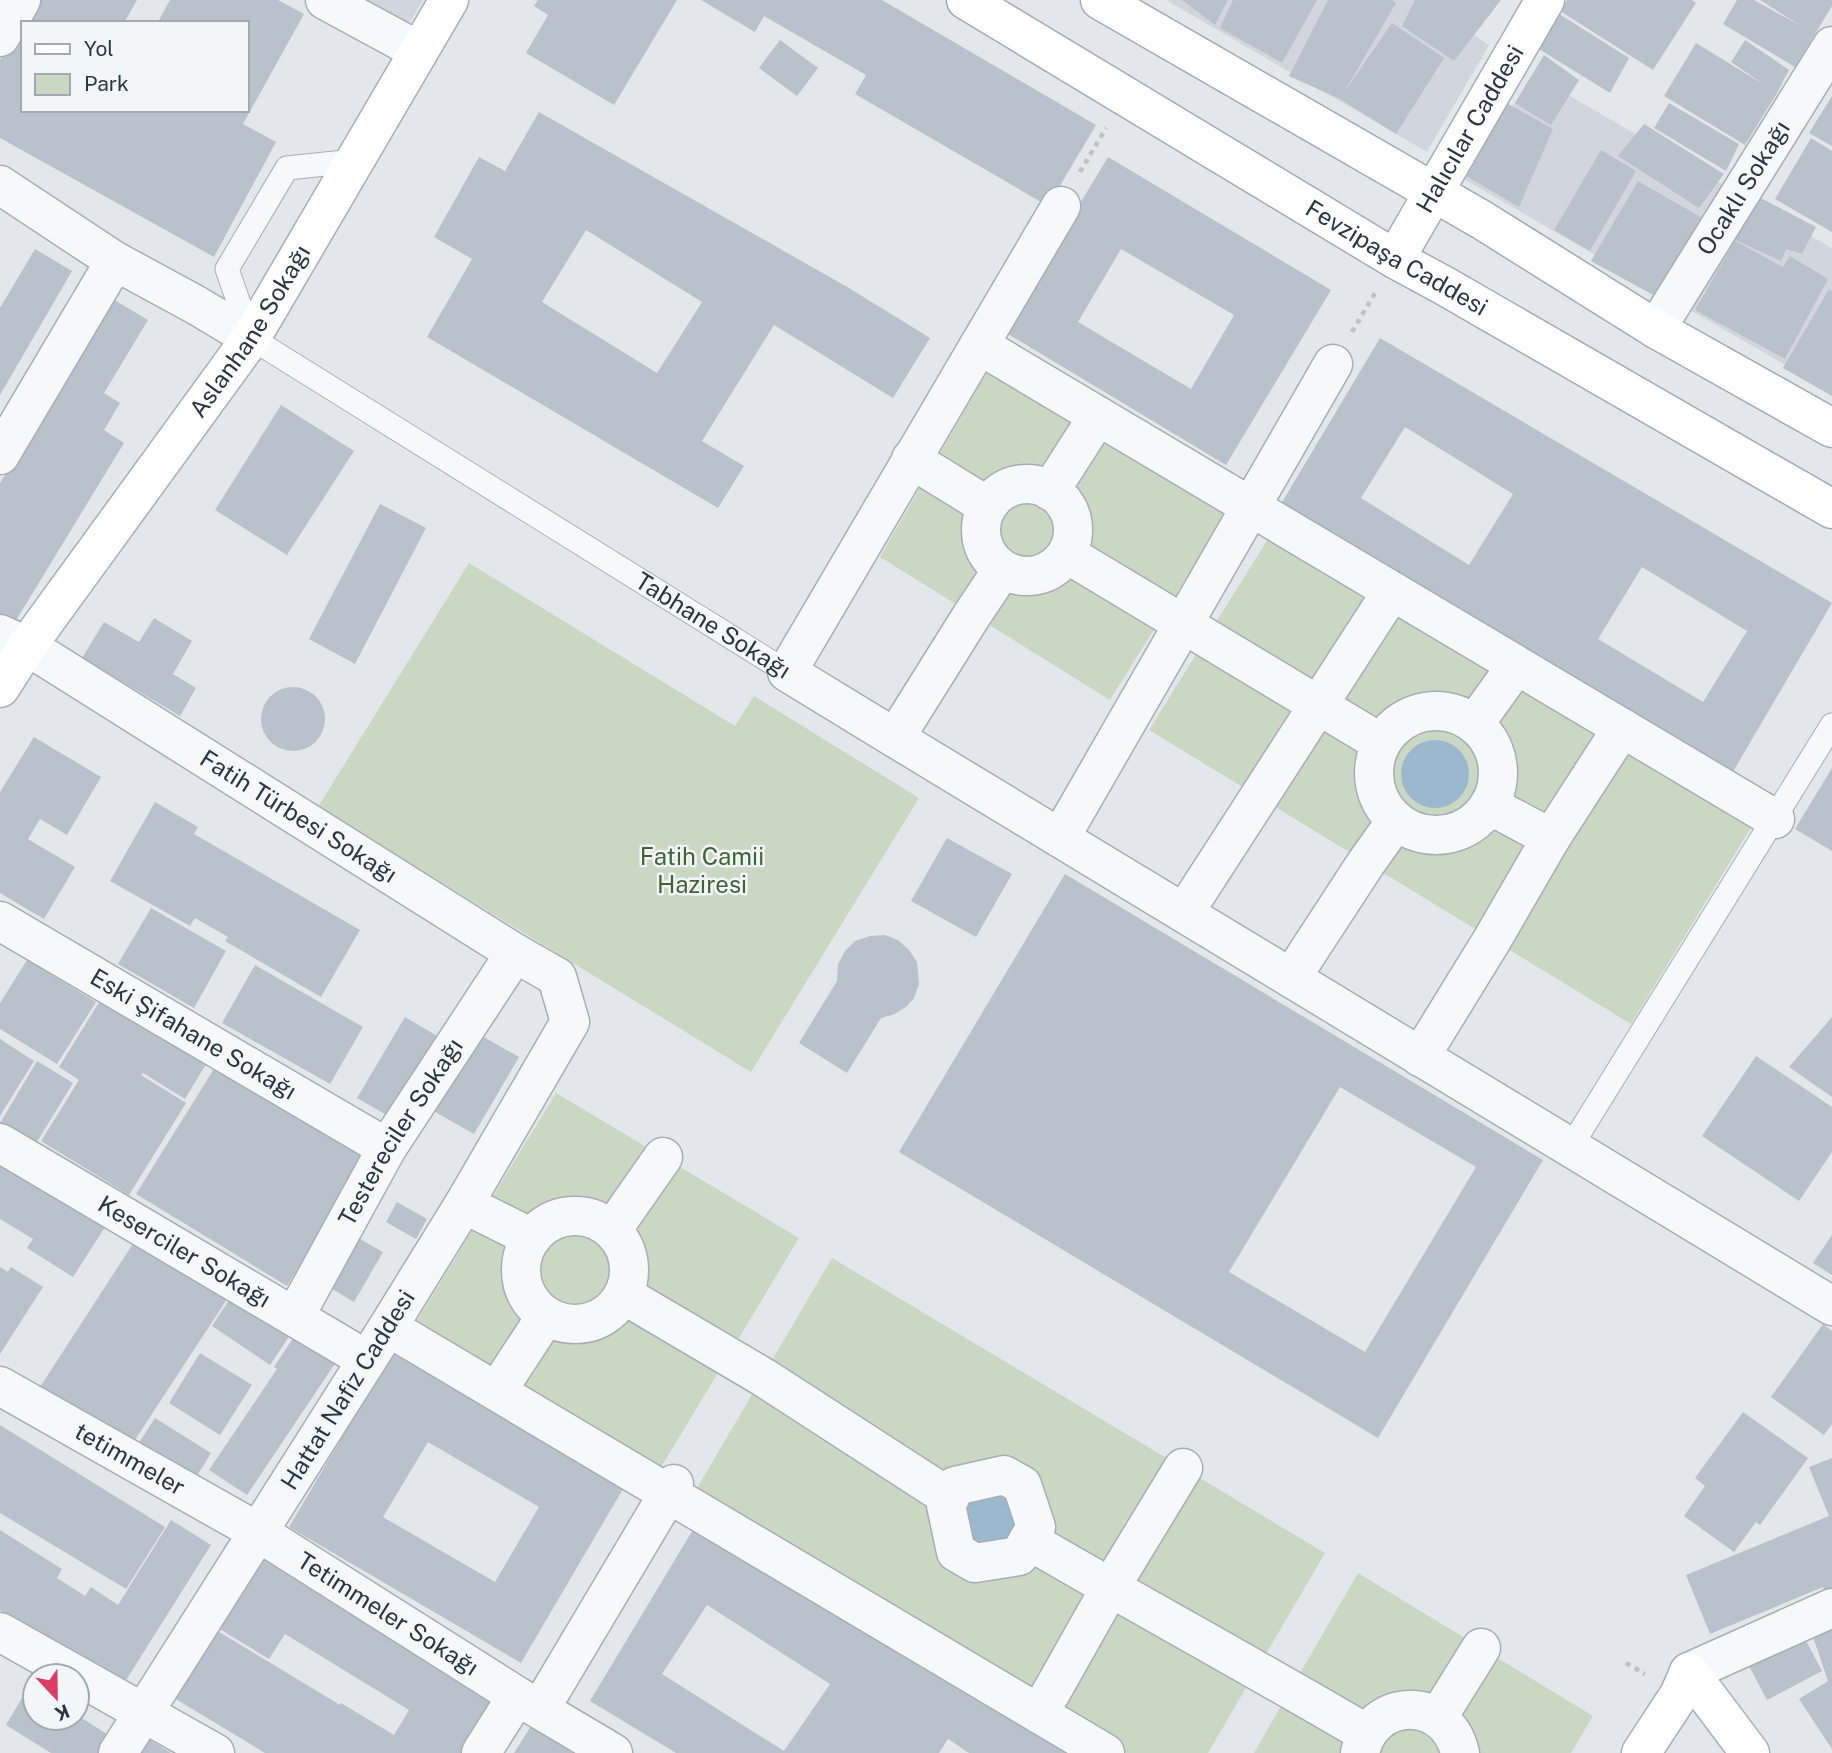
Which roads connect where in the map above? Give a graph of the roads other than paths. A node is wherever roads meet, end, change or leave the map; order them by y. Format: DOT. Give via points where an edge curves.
graph roads {
  1 [pos="21,0"];
  2 [pos="325,0"];
  3 [pos="449,0"];
  4 [pos="967,0"];
  5 [pos="1100,0"];
  6 [pos="1545,0"];
  7 [pos="0,37"];
  8 [pos="1832,47"];
  9 [pos="419,51"];
  10 [pos="354,161"];
  11 [pos="0,185"];
  12 [pos="1434,192"];
  13 [pos="1060,206"];
  14 [pos="1395,259"];
  15 [pos="115,261"];
  16 [pos="1656,329"];
  17 [pos="251,338"];
  18 [pos="979,345"];
  19 [pos="1333,365"];
  20 [pos="1098,416"];
  21 [pos="1832,428"];
  22 [pos="0,455"];
  23 [pos="911,459"];
  24 [pos="1050,491"];
  25 [pos="987,506"];
  26 [pos="1251,507"];
  27 [pos="1832,509"];
  28 [pos="1067,554"];
  29 [pos="1002,570"];
  30 [pos="1392,591"];
  31 [pos="1184,625"];
  32 [pos="13,640"];
  33 [pos="1516,666"];
  34 [pos="787,672"];
  35 [pos="0,688"];
  36 [pos="1317,705"];
  37 [pos="1475,723"];
  38 [pos="1832,725"];
  39 [pos="1622,728"];
  40 [pos="895,738"];
  41 [pos="1381,743"];
  42 [pos="1489,805"];
  43 [pos="1775,819"];
  44 [pos="1396,821"];
  45 [pos="1060,838"];
  46 [pos="1551,838"];
  47 [pos="1184,914"];
  48 [pos="0,921"];
  49 [pos="515,953"];
  50 [pos="1291,978"];
  51 [pos="570,1022"];
  52 [pos="1420,1057"];
  53 [pos="0,1143"];
  54 [pos="387,1148"];
  55 [pos="1570,1148"];
  56 [pos="663,1157"];
  57 [pos="464,1204"];
  58 [pos="612,1230"];
  59 [pos="532,1238"];
  60 [pos="624,1295"];
  61 [pos="1832,1306"];
  62 [pos="295,1316"];
  63 [pos="546,1316"];
  64 [pos="388,1327"];
  65 [pos="368,1360"];
  66 [pos="0,1386"];
  67 [pos="497,1391"];
  68 [pos="1183,1468"];
  69 [pos="671,1489"];
  70 [pos="950,1498"];
  71 [pos="258,1532"];
  72 [pos="1028,1541"];
  73 [pos="1110,1588"];
  74 [pos="1832,1608"];
  75 [pos="0,1632"];
  76 [pos="1481,1648"];
  77 [pos="1689,1672"];
  78 [pos="528,1703"];
  79 [pos="142,1713"];
  80 [pos="1039,1714"];
  81 [pos="1438,1717"];
  82 [pos="1364,1743"];
  83 [pos="118,1753"];
  84 [pos="215,1753"];
  85 [pos="481,1753"];
  86 [pos="613,1753"];
  87 [pos="1105,1753"];
  88 [pos="1461,1753"];
  89 [pos="1641,1753"];
  90 [pos="1750,1753"];
  1 -- 7 [label="street"];
  2 -- 9 [label="street"];
  3 -- 9 [label="main road, Aslanhane Sokağı"];
  4 -- 14 [label="main road, Fevzipaşa Caddesi"];
  5 -- 12 [label="main road"];
  6 -- 12 [label="main road, Halıcılar Caddesi"];
  8 -- 16 [label="street, Ocaklı Sokağı"];
  9 -- 10 [label="main road, Aslanhane Sokağı"];
  10 -- 17 [label="main road, Aslanhane Sokağı"];
  10 -- 17 [label="lane" via="287,167 227,269"];
  11 -- 15 [label="street"];
  12 -- 14 [label="main road, Halıcılar Caddesi"];
  12 -- 16 [label="main road"];
  13 -- 18 [label="street, Tabhane Sokağı"];
  14 -- 27 [label="main road, Fevzipaşa Caddesi"];
  15 -- 17 [label="street"];
  15 -- 22 [label="street"];
  16 -- 21 [label="main road"];
  17 -- 32 [label="main road, Aslanhane Sokağı"];
  17 -- 34 [label="lane, Tabhane Sokağı"];
  18 -- 20 [label="street"];
  18 -- 23 [label="street, Tabhane Sokağı"];
  19 -- 26 [label="street"];
  20 -- 24 [label="street"];
  20 -- 26 [label="street"];
  23 -- 25 [label="street"];
  23 -- 34 [label="street, Tabhane Sokağı"];
  24 -- 25 [label="street" via="1028,484 1012,486"];
  24 -- 28 [label="street" via="1067,508 1073,523"];
  25 -- 29 [label="street" via="980,534 983,548"];
  26 -- 30 [label="street"];
  26 -- 31 [label="street"];
  28 -- 29 [label="street" via="1045,573 1016,575"];
  28 -- 31 [label="street"];
  29 -- 40 [label="street"];
  30 -- 33 [label="street"];
  30 -- 36 [label="street"];
  31 -- 36 [label="street"];
  31 -- 45 [label="street"];
  32 -- 35 [label="main road, Aslanhane Sokağı"];
  32 -- 49 [label="street, Fatih Türbesi Sokağı"];
  33 -- 37 [label="street"];
  33 -- 39 [label="street"];
  34 -- 40 [label="street"];
  36 -- 41 [label="street"];
  36 -- 47 [label="street"];
  37 -- 41 [label="street" via="1442,710 1423,712 1399,723"];
  37 -- 42 [label="street" via="1496,753 1497,788"];
  38 -- 43 [label="lane"];
  39 -- 43 [label="street"];
  39 -- 46 [label="street"];
  40 -- 45 [label="street"];
  41 -- 44 [label="street" via="1374,763 1374,785 1382,805"];
  42 -- 44 [label="street" via="1457,832 1436,835"];
  42 -- 46 [label="street"];
  43 -- 55 [label="lane"];
  44 -- 50 [label="street"];
  45 -- 47 [label="street"];
  46 -- 52 [label="street"];
  47 -- 50 [label="street"];
  48 -- 54 [label="street, Eski Şifahane Sokağı"];
  49 -- 51 [label="street, Fatih Türbesi Sokağı" via="557,977"];
  49 -- 54 [label="street, Testereciler Sokağı"];
  50 -- 52 [label="street"];
  51 -- 57 [label="street, Hattat Nafiz Caddesi"];
  52 -- 55 [label="street"];
  53 -- 62 [label="street, Keserciler Sokağı"];
  54 -- 62 [label="street, Testereciler Sokağı"];
  55 -- 61 [label="street"];
  56 -- 58 [label="street"];
  57 -- 59 [label="street"];
  57 -- 64 [label="street, Hattat Nafiz Caddesi"];
  58 -- 59 [label="street" via="597,1220 562,1217"];
  58 -- 60 [label="street" via="629,1261"];
  59 -- 63 [label="street" via="521,1270 524,1289"];
  60 -- 63 [label="street" via="598,1320 580,1325"];
  60 -- 70 [label="street" via="763,1377"];
  62 -- 65 [label="street, Keserciler Sokağı"];
  63 -- 67 [label="street"];
  64 -- 65 [label="street, Hattat Nafiz Caddesi"];
  64 -- 67 [label="street"];
  65 -- 71 [label="street, Hattat Nafiz Caddesi"];
  66 -- 71 [label="street, tetimmeler"];
  67 -- 69 [label="street"];
  68 -- 73 [label="street"];
  69 -- 78 [label="street"];
  69 -- 80 [label="street"];
  70 -- 72 [label="street" via="946,1505 956,1552 975,1563 1019,1556"];
  70 -- 72 [label="street" via="955,1486 1004,1475 1022,1485 1036,1527"];
  71 -- 78 [label="street, Tetimmeler Sokağı"];
  71 -- 79 [label="street, Hattat Nafiz Caddesi"];
  72 -- 73 [label="street"];
  73 -- 80 [label="street"];
  73 -- 82 [label="street" via="1257,1669"];
  74 -- 77 [label="street"];
  75 -- 79 [label="street"];
  76 -- 81 [label="street"];
  77 -- 89 [label="main road"];
  77 -- 90 [label="main road"];
  78 -- 85 [label="street"];
  78 -- 86 [label="street, Tetimmeler Sokağı"];
  79 -- 83 [label="street, Hattat Nafiz Caddesi"];
  79 -- 84 [label="street"];
  80 -- 87 [label="street"];
  81 -- 82 [label="street" via="1423,1711 1391,1713 1377,1721"];
  81 -- 88 [label="street" via="1450,1728"];
}
